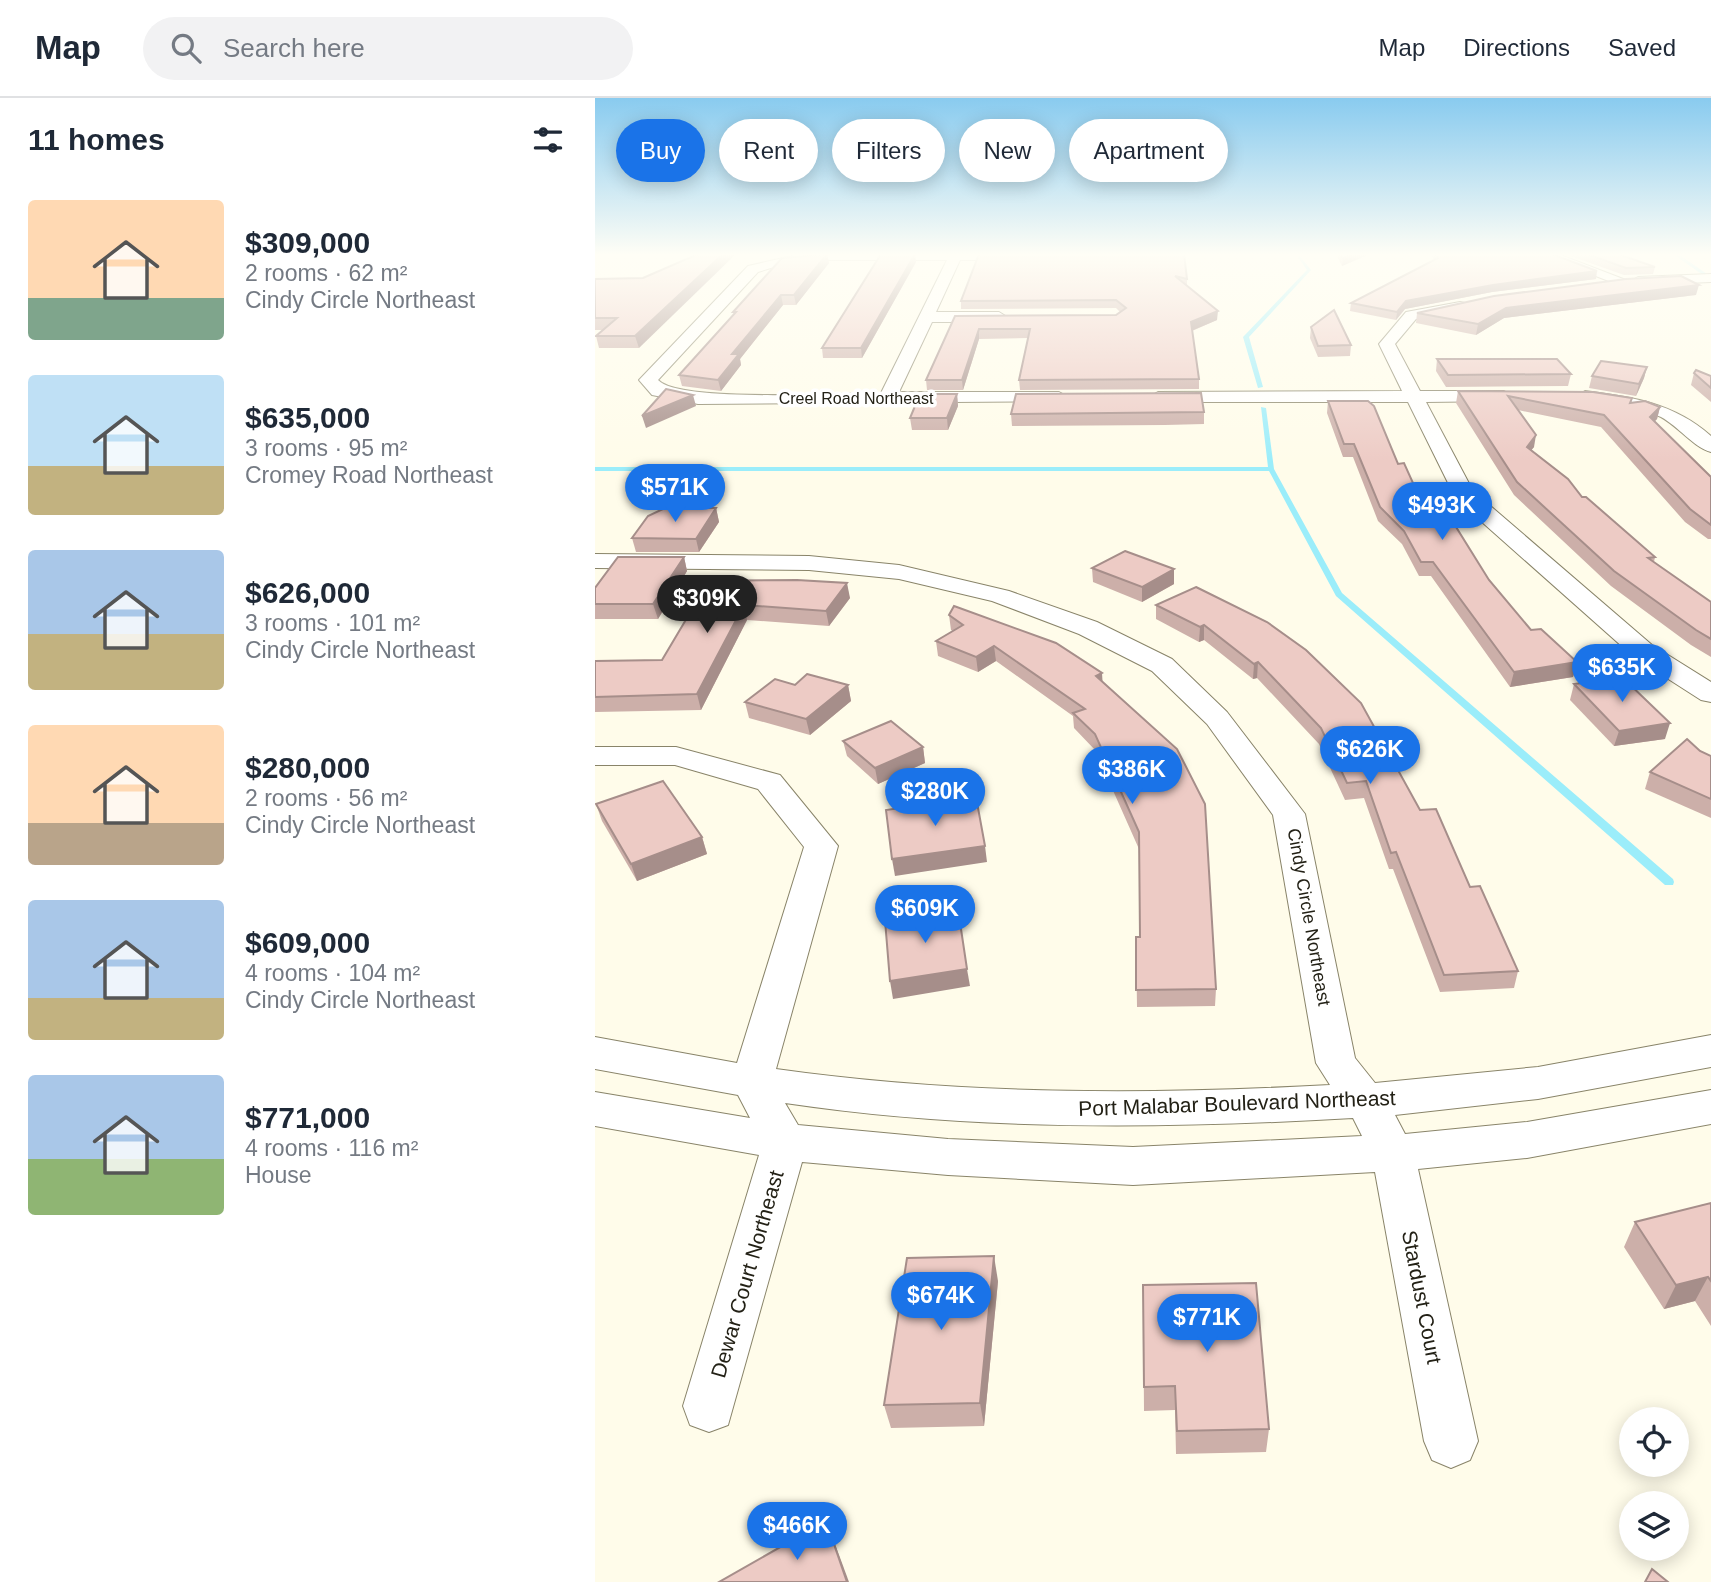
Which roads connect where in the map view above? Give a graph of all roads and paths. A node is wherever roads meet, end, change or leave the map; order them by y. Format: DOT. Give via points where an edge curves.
graph roads {
  1 [pos="702,323"];
  2 [pos="921,323"];
  3 [pos="1405,323"];
  4 [pos="1565,395"];
  5 [pos="1411,396"];
  6 [pos="1523,396"];
  7 [pos="1080,397"];
  8 [pos="1135,397"];
  9 [pos="887,398"];
  10 [pos="1711,446"];
  11 [pos="595,561"];
  12 [pos="1711,694"];
  13 [pos="595,756"];
  14 [pos="1711,1051"];
  15 [pos="595,1053"];
  16 [pos="752,1082"];
  17 [pos="1366,1102"];
  18 [pos="1711,1107"];
  19 [pos="595,1109"];
  20 [pos="785,1142"];
  21 [pos="1393,1153"];
  22 [pos="709,1406"];
  23 [pos="1451,1441"];
  1 -- 9 [label="street, Creel Road Northeast" via="648,380 658,391 698,398"];
  2 -- 9 [label="street"];
  3 -- 5 [label="street" via="1387,344"];
  4 -- 10 [label="street" via="1646,404 1684,421"];
  5 -- 6 [label="street"];
  5 -- 8 [label="street"];
  5 -- 12 [label="street" via="1464,494 1643,651"];
  7 -- 9 [label="street, Creel Road Northeast"];
  11 -- 17 [label="street, Cindy Circle Northeast" via="809,563 899,572 1000,596 1087,628 1162,665 1217,718 1289,814 1336,1063"];
  13 -- 16 [label="street" via="676,756 769,782 821,846"];
  14 -- 17 [label="street, Port Malabar Boulevard Northeast" via="1491,1089"];
  15 -- 16 [label="street, Port Malabar Boulevard Northeast"];
  16 -- 17 [label="street, Port Malabar Boulevard Northeast" via="863,1096 1127,1110"];
  16 -- 20 [label="street"];
  17 -- 21 [label="street, Cindy Circle Northeast"];
  18 -- 21 [label="street" via="1527,1140"];
  19 -- 20 [label="street"];
  20 -- 21 [label="street" via="948,1157 1133,1166"];
  20 -- 22 [label="street, Dewar Court Northeast"];
  21 -- 23 [label="street, Stardust Court"];
}
